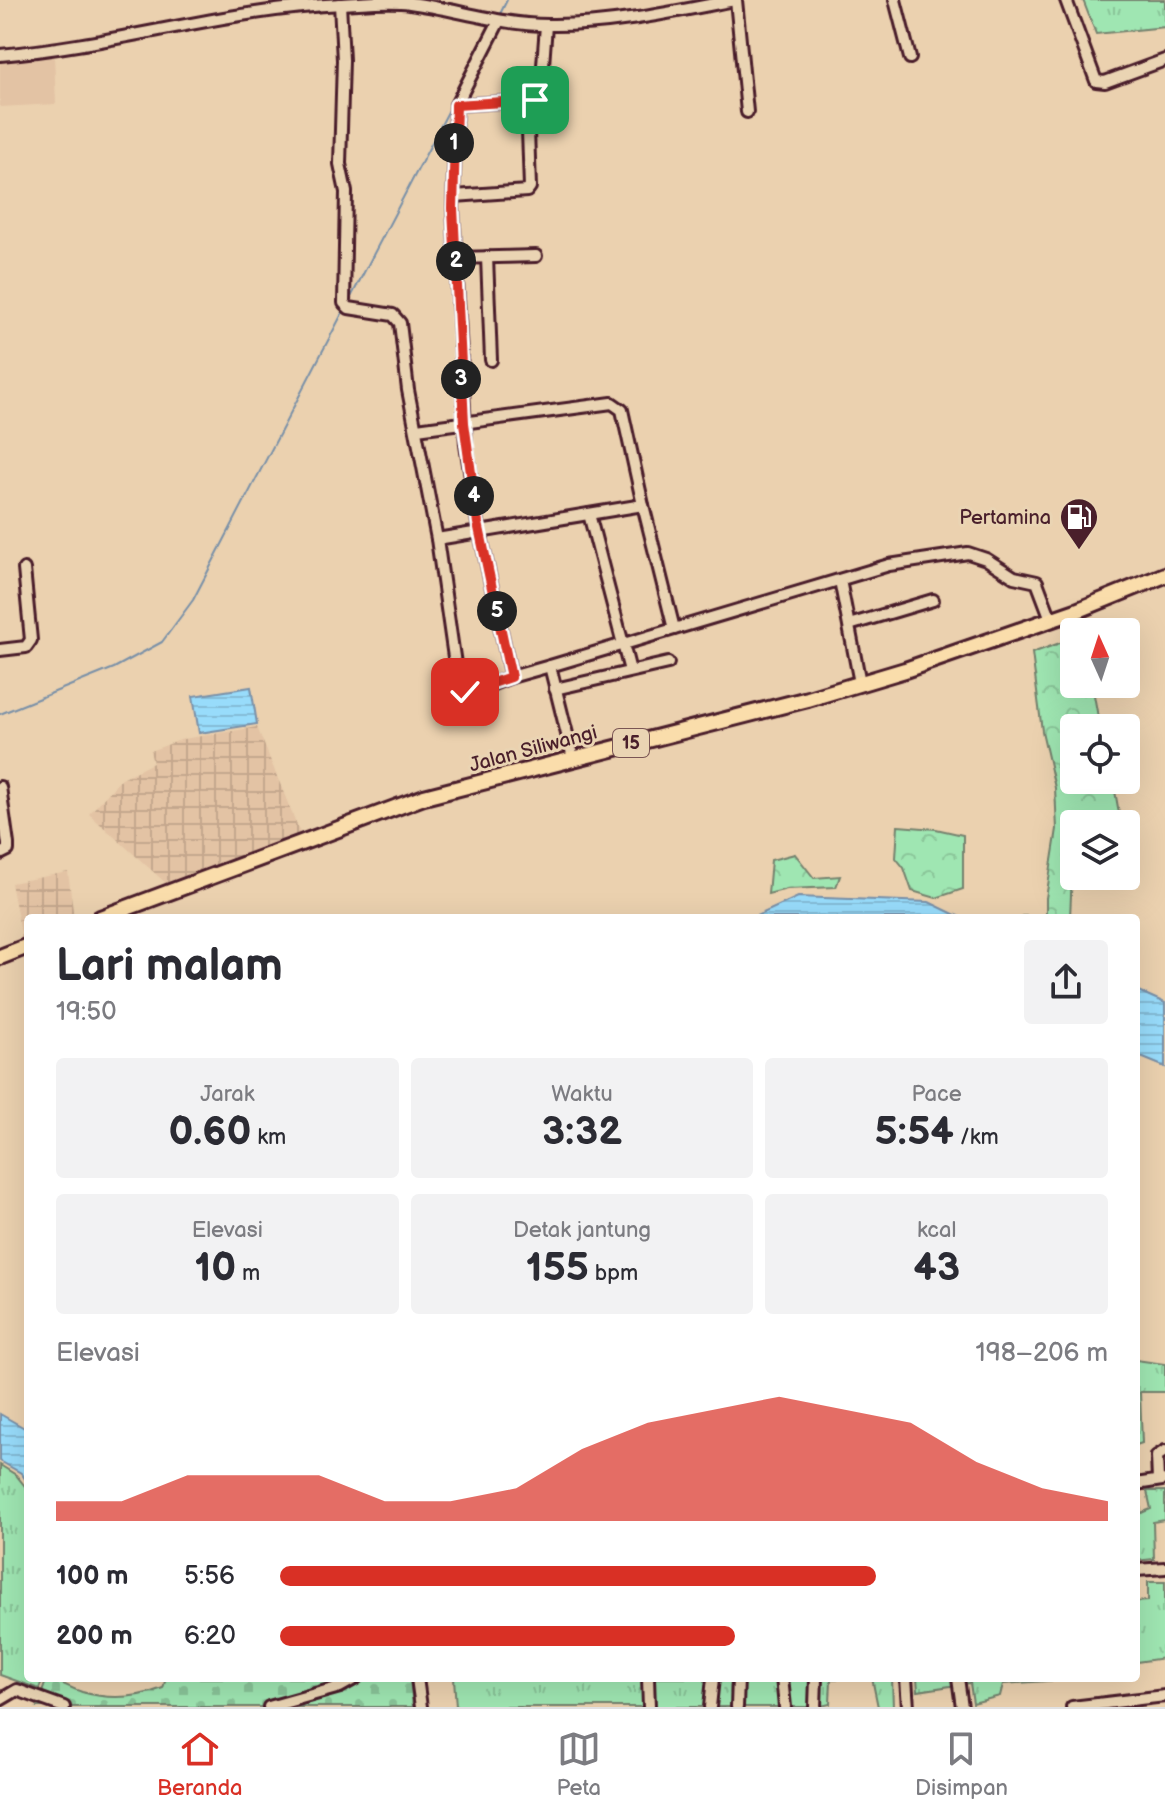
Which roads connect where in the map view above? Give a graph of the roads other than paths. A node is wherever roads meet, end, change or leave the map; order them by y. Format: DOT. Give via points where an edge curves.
graph roads {
  1 [pos="735,0"];
  2 [pos="895,0"];
  3 [pos="1066,0"];
  4 [pos="407,1"];
  5 [pos="340,4"];
  6 [pos="495,19"];
  7 [pos="546,25"];
  8 [pos="0,55"];
  9 [pos="910,58"];
  10 [pos="1165,60"];
  11 [pos="527,102"];
  12 [pos="456,105"];
  13 [pos="747,112"];
  14 [pos="454,196"];
  15 [pos="536,256"];
  16 [pos="487,257"];
  17 [pos="455,258"];
  18 [pos="491,360"];
  19 [pos="464,423"];
  20 [pos="417,429"];
  21 [pos="643,505"];
  22 [pos="589,514"];
  23 [pos="480,530"];
  24 [pos="437,539"];
  25 [pos="24,569"];
  26 [pos="1165,575"];
  27 [pos="840,580"];
  28 [pos="933,600"];
  29 [pos="1051,619"];
  30 [pos="849,625"];
  31 [pos="674,629"];
  32 [pos="622,643"];
  33 [pos="0,650"];
  34 [pos="668,663"];
  35 [pos="550,666"];
  36 [pos="630,671"];
  37 [pos="511,677"];
  38 [pos="860,683"];
  39 [pos="555,689"];
  40 [pos="573,758"];
  41 [pos="0,787"];
  42 [pos="0,854"];
  43 [pos="111,914"];
  44 [pos="24,948"];
  45 [pos="0,957"];
  46 [pos="1165,1451"];
  47 [pos="1162,1480"];
  48 [pos="1140,1483"];
  49 [pos="1165,1568"];
  50 [pos="1140,1570"];
  51 [pos="349,1682"];
  52 [pos="418,1682"];
  53 [pos="648,1682"];
  54 [pos="713,1682"];
  55 [pos="738,1682"];
  56 [pos="782,1682"];
  57 [pos="816,1682"];
  58 [pos="906,1682"];
  59 [pos="959,1682"];
  60 [pos="1165,1696"];
  61 [pos="0,1700"];
  62 [pos="64,1707"];
  63 [pos="269,1707"];
  64 [pos="421,1707"];
  65 [pos="649,1707"];
  66 [pos="710,1707"];
  67 [pos="737,1707"];
  68 [pos="785,1707"];
  69 [pos="815,1707"];
  70 [pos="908,1707"];
  71 [pos="962,1707"];
  72 [pos="1072,1707"];
  1 -- 7 [label="street" via="599,23"];
  1 -- 13 [label="street"];
  2 -- 9 [label="street"];
  3 -- 10 [label="street" via="1096,81"];
  4 -- 5 [label="street"];
  4 -- 6 [label="street"];
  5 -- 8 [label="street"];
  5 -- 20 [label="street" via="346,306 398,318"];
  6 -- 7 [label="street"];
  6 -- 12 [label="street"];
  7 -- 11 [label="street" via="541,92"];
  11 -- 12 [label="street"];
  11 -- 14 [label="street" via="527,191"];
  12 -- 14 [label="street"];
  14 -- 17 [label="street"];
  15 -- 16 [label="street"];
  16 -- 17 [label="street"];
  16 -- 18 [label="street"];
  17 -- 19 [label="street"];
  19 -- 20 [label="street"];
  19 -- 21 [label="street" via="618,405"];
  19 -- 23 [label="street"];
  20 -- 24 [label="street"];
  21 -- 22 [label="street"];
  21 -- 31 [label="street"];
  22 -- 23 [label="street"];
  22 -- 32 [label="street"];
  23 -- 24 [label="street"];
  23 -- 37 [label="street"];
  24 -- 37 [label="street" via="461,690 470,693"];
  25 -- 33 [label="street" via="31,640 26,647"];
  26 -- 29 [label="highway, Jalan Siliwangi / 15"];
  27 -- 29 [label="street" via="889,565 968,553 1014,577 1037,582"];
  27 -- 30 [label="street"];
  27 -- 31 [label="street"];
  28 -- 30 [label="street"];
  29 -- 38 [label="highway, Jalan Siliwangi / 15"];
  30 -- 38 [label="street"];
  31 -- 32 [label="street"];
  32 -- 35 [label="street"];
  32 -- 36 [label="street"];
  34 -- 36 [label="street"];
  35 -- 37 [label="street"];
  35 -- 39 [label="street"];
  36 -- 39 [label="street"];
  38 -- 40 [label="highway, Jalan Siliwangi / 15"];
  39 -- 40 [label="street"];
  40 -- 43 [label="highway, Jalan Siliwangi / 15" via="424,797"];
  41 -- 42 [label="street" via="8,850"];
  44 -- 45 [label="highway"];
  46 -- 47 [label="street" via="1157,1456"];
  47 -- 48 [label="street"];
  49 -- 50 [label="street"];
  51 -- 63 [label="street"];
  52 -- 64 [label="street"];
  53 -- 65 [label="street"];
  54 -- 66 [label="street"];
  55 -- 67 [label="street"];
  56 -- 68 [label="street"];
  57 -- 69 [label="street"];
  58 -- 70 [label="street"];
  59 -- 71 [label="street"];
  60 -- 72 [label="street"];
  61 -- 62 [label="street" via="17,1690"];
}
